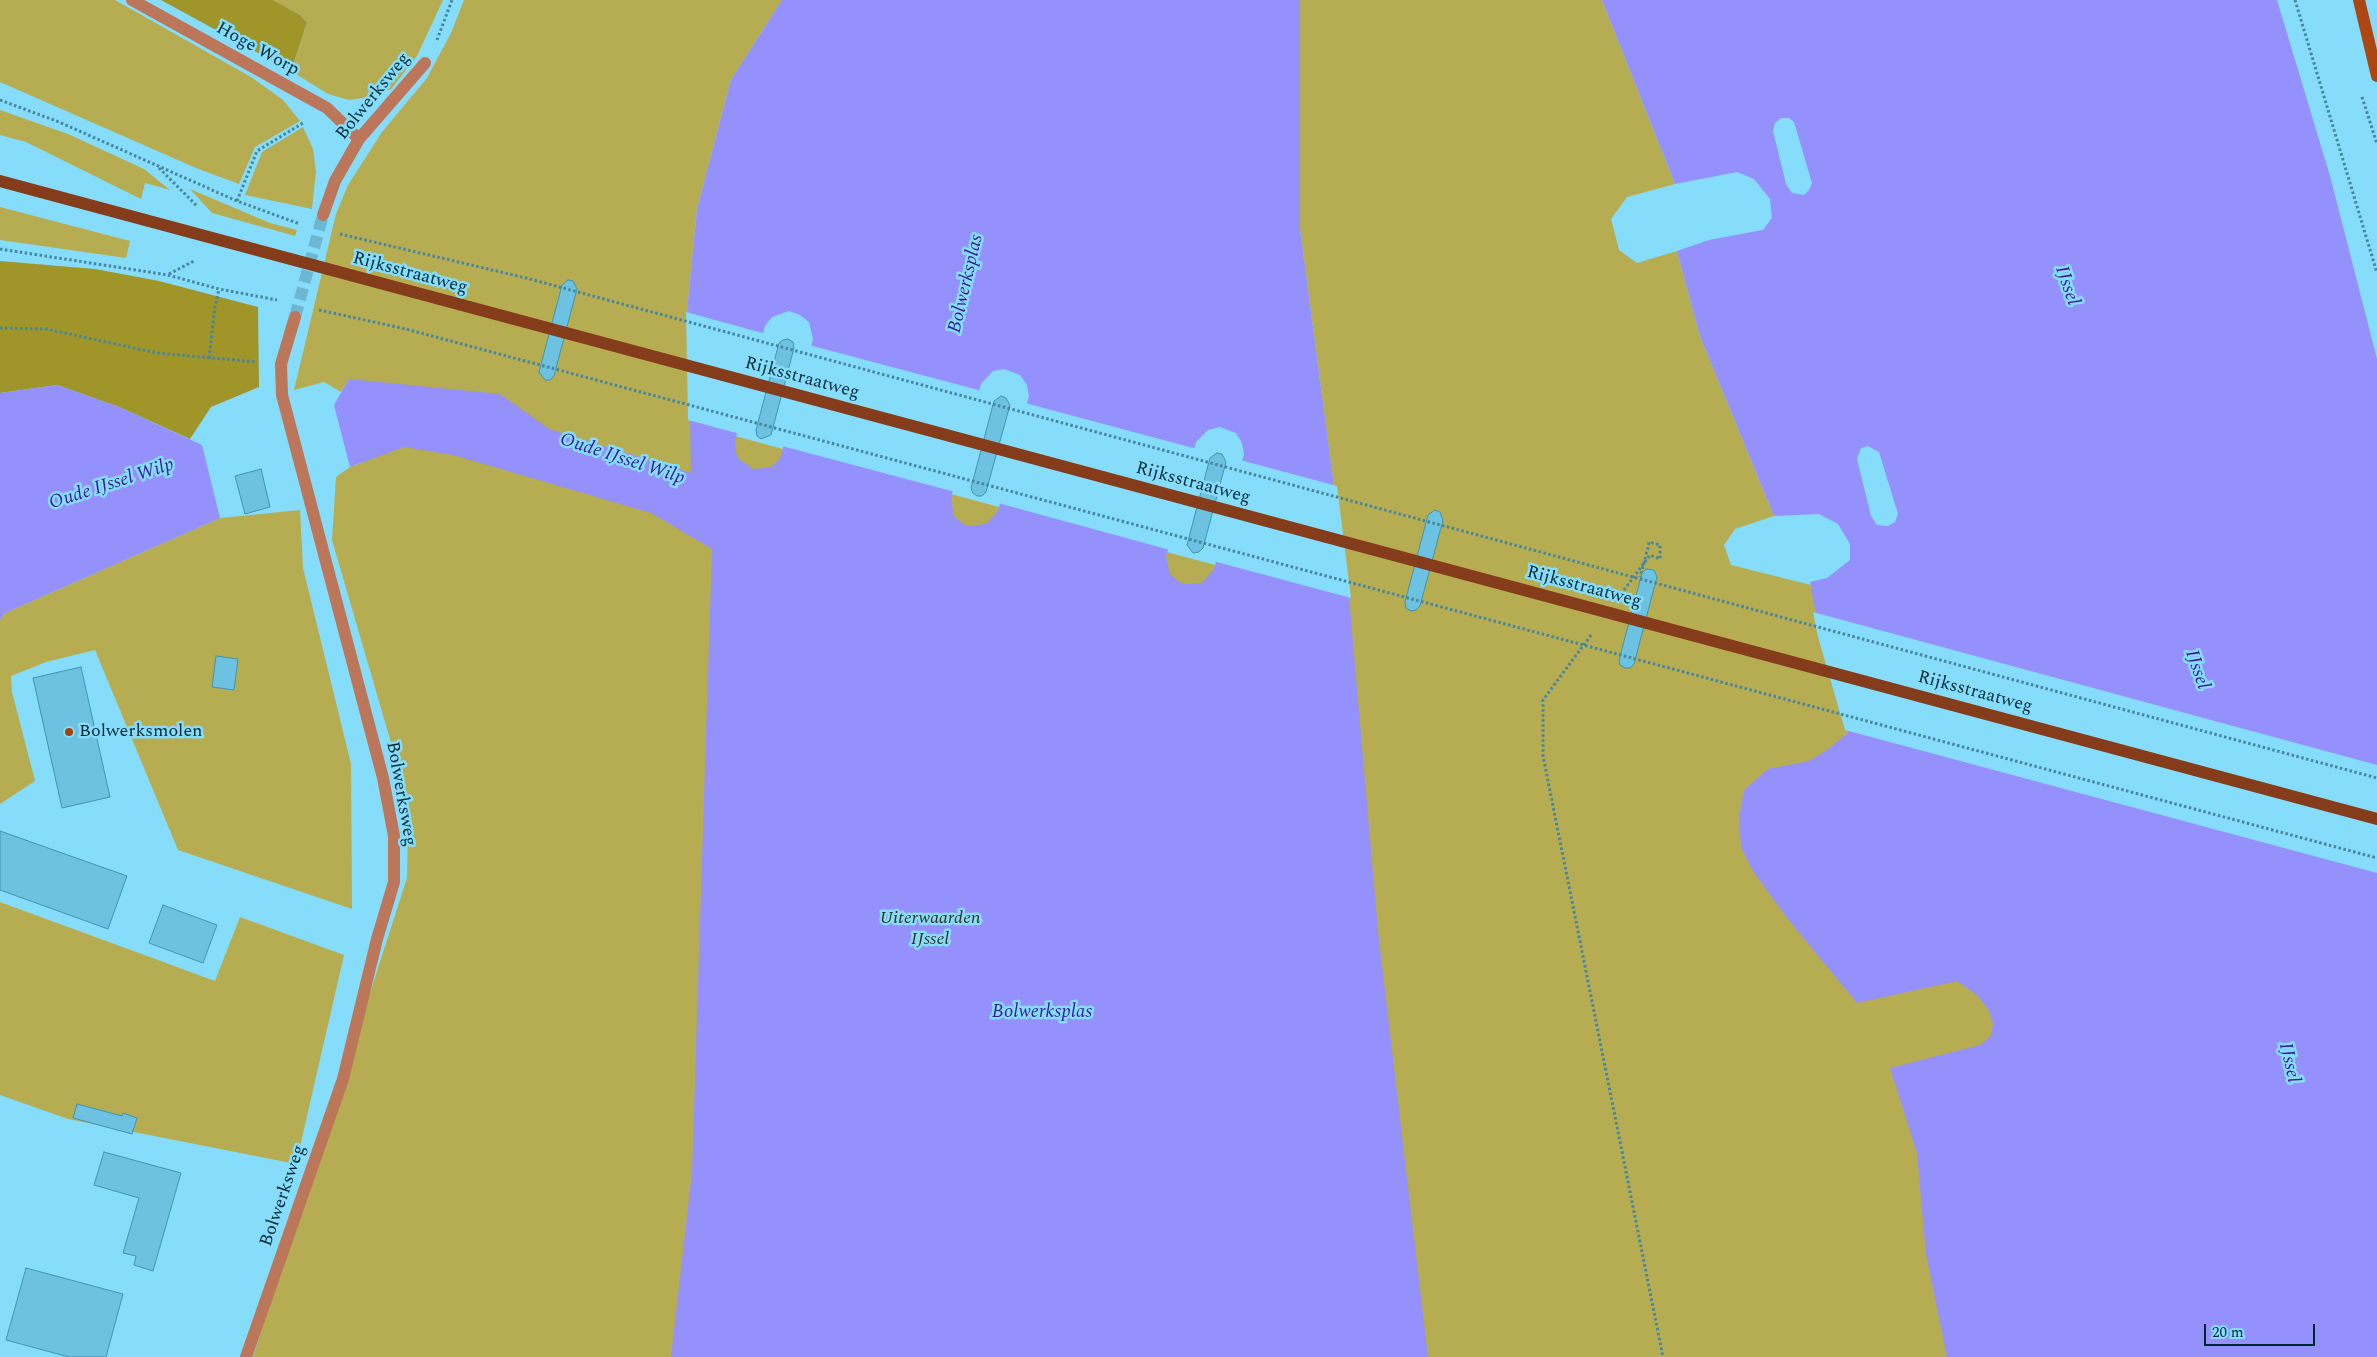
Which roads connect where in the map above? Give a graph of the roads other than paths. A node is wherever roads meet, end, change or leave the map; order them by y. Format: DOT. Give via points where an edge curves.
graph roads {
  1 [pos="132,0"];
  2 [pos="2359,0"];
  3 [pos="425,63"];
  4 [pos="2377,76"];
  5 [pos="359,139"];
  6 [pos="0,181"];
  7 [pos="323,215"];
  8 [pos="295,317"];
  9 [pos="2377,819"];
  10 [pos="246,1357"];
  1 -- 5 [label="street, Hoge Worp" via="327,108"];
  2 -- 4 [label="street"];
  3 -- 5 [label="street, Bolwerksweg"];
  5 -- 7 [label="street, Bolwerksweg" via="336,181"];
  6 -- 9 [label="main road, Rijksstraatweg"];
  8 -- 10 [label="street, Bolwerksweg" via="281,364 282,395 383,778 394,836 394,882 343,1079"];
}
